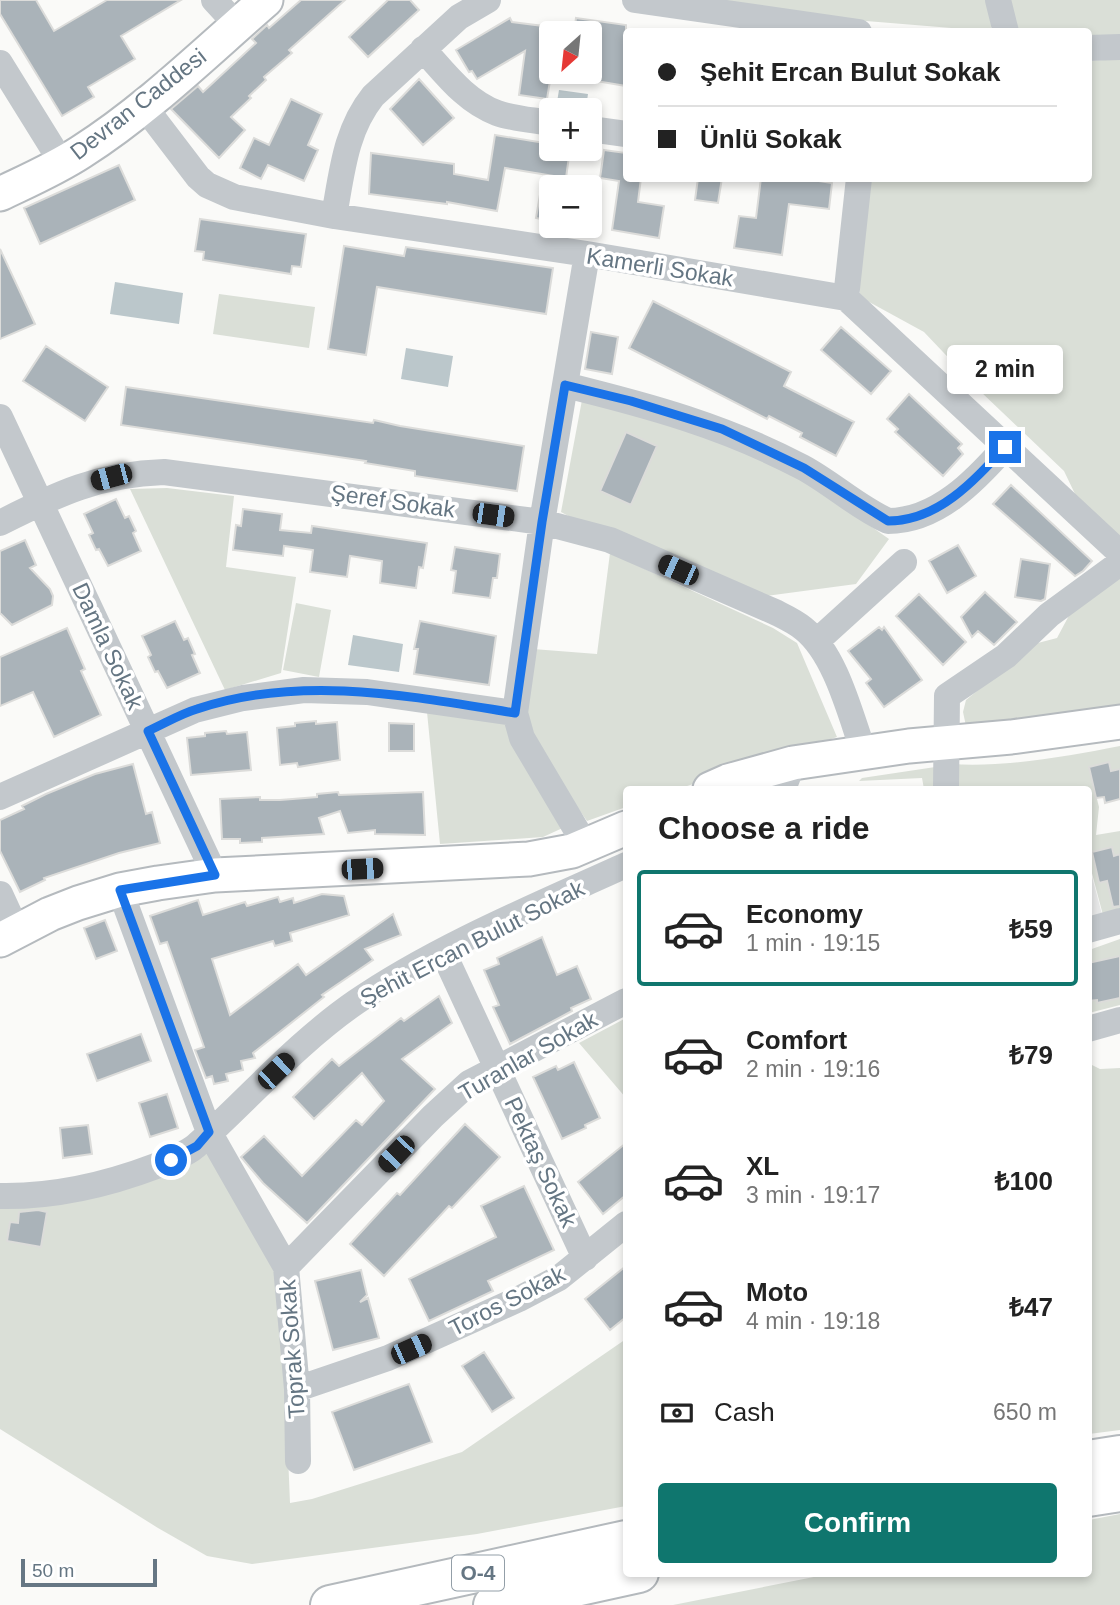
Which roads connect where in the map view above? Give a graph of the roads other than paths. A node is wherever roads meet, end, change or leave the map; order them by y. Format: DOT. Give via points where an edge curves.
graph roads {
  1 [pos="214,0"];
  2 [pos="266,0"];
  3 [pos="488,0"];
  4 [pos="635,0"];
  5 [pos="998,0"];
  6 [pos="451,8"];
  7 [pos="237,25"];
  8 [pos="831,28"];
  9 [pos="1005,28"];
  10 [pos="1120,47"];
  11 [pos="1092,48"];
  12 [pos="423,49"];
  13 [pos="0,63"];
  14 [pos="143,105"];
  15 [pos="539,121"];
  16 [pos="602,131"];
  17 [pos="623,134"];
  18 [pos="62,163"];
  19 [pos="859,182"];
  20 [pos="0,194"];
  21 [pos="334,216"];
  22 [pos="587,254"];
  23 [pos="846,298"];
  24 [pos="565,385"];
  25 [pos="0,417"];
  26 [pos="1005,447"];
  27 [pos="40,503"];
  28 [pos="542,522"];
  29 [pos="0,523"];
  30 [pos="1120,554"];
  31 [pos="904,562"];
  32 [pos="1120,563"];
  33 [pos="817,641"];
  34 [pos="515,713"];
  35 [pos="1120,722"];
  36 [pos="148,731"];
  37 [pos="946,743"];
  38 [pos="864,752"];
  39 [pos="788,776"];
  40 [pos="730,786"];
  41 [pos="946,786"];
  42 [pos="0,797"];
  43 [pos="623,829"];
  44 [pos="586,846"];
  45 [pos="623,866"];
  46 [pos="215,875"];
  47 [pos="120,890"];
  48 [pos="0,894"];
  49 [pos="1120,921"];
  50 [pos="1092,929"];
  51 [pos="9,936"];
  52 [pos="443,952"];
  53 [pos="623,1003"];
  54 [pos="1120,1020"];
  55 [pos="1092,1030"];
  56 [pos="1092,1033"];
  57 [pos="1120,1038"];
  58 [pos="498,1068"];
  59 [pos="209,1132"];
  60 [pos="0,1196"];
  61 [pos="623,1226"];
  62 [pos="585,1258"];
  63 [pos="286,1266"];
  64 [pos="297,1388"];
  65 [pos="1120,1455"];
  66 [pos="1092,1459"];
  67 [pos="298,1461"];
  68 [pos="1120,1492"];
  69 [pos="1092,1496"];
  70 [pos="623,1541"];
  71 [pos="623,1577"];
  72 [pos="330,1605"];
  73 [pos="493,1605"];
  1 -- 7 [label="street"];
  2 -- 7 [label="main road, Devran Caddesi"];
  3 -- 6 [label="street"];
  4 -- 8 [label="street"];
  5 -- 9 [label="street"];
  6 -- 12 [label="street"];
  7 -- 14 [label="main road, Devran Caddesi"];
  10 -- 11 [label="street"];
  12 -- 15 [label="street" via="474,101 499,114"];
  12 -- 21 [label="street" via="373,96 354,123"];
  13 -- 18 [label="street"];
  14 -- 18 [label="main road, Devran Caddesi"];
  14 -- 21 [label="street, Kamerli Sokak" via="207,185 234,197"];
  16 -- 17 [label="street"];
  18 -- 20 [label="main road, Devran Caddesi"];
  19 -- 23 [label="street"];
  21 -- 22 [label="street, Kamerli Sokak"];
  22 -- 23 [label="street, Kamerli Sokak"];
  22 -- 24 [label="street"];
  23 -- 26 [label="street"];
  24 -- 26 [label="street" via="722,429 804,468 888,521 917,517 939,506 978,478"];
  24 -- 28 [label="street"];
  25 -- 27 [label="street, Damla Sokak"];
  26 -- 30 [label="street"];
  27 -- 28 [label="street, Şeref Sokak" via="111,477 164,472"];
  27 -- 29 [label="street, Şeref Sokak"];
  27 -- 36 [label="street, Damla Sokak"];
  28 -- 33 [label="street, Şeref Sokak" via="590,533 642,554 775,612"];
  28 -- 34 [label="street"];
  31 -- 33 [label="street"];
  32 -- 37 [label="street" via="1049,615 1006,656 947,696"];
  33 -- 38 [label="street, Şeref Sokak" via="830,662"];
  34 -- 36 [label="street" via="392,694 304,690 220,702"];
  34 -- 44 [label="street" via="522,738"];
  35 -- 37 [label="main road"];
  36 -- 42 [label="street"];
  36 -- 46 [label="street, Damla Sokak"];
  37 -- 38 [label="main road"];
  37 -- 41 [label="street"];
  38 -- 39 [label="main road"];
  39 -- 40 [label="main road"];
  43 -- 44 [label="main road"];
  44 -- 46 [label="main road" via="498,862"];
  45 -- 52 [label="street, Şehit Ercan Bulut Sokak"];
  46 -- 47 [label="main road"];
  47 -- 51 [label="main road" via="59,910"];
  47 -- 59 [label="street, Toprak Sokak"];
  48 -- 51 [label="street"];
  49 -- 50 [label="street"];
  52 -- 58 [label="street, Pektaş Sokak"];
  52 -- 59 [label="street, Şehit Ercan Bulut Sokak" via="336,1016"];
  53 -- 58 [label="street, Turanlar Sokak"];
  54 -- 55 [label="street"];
  56 -- 57 [label="street"];
  58 -- 62 [label="street, Pektaş Sokak"];
  58 -- 63 [label="street, Turanlar Sokak" via="452,1098"];
  59 -- 60 [label="street, Şehit Ercan Bulut Sokak" via="197,1146 133,1174 74,1190"];
  59 -- 63 [label="street, Toprak Sokak"];
  61 -- 62 [label="street, Toros Sokak"];
  62 -- 64 [label="street, Toros Sokak" via="559,1278 476,1320 388,1358"];
  63 -- 64 [label="street, Toprak Sokak"];
  64 -- 67 [label="street, Toprak Sokak"];
  65 -- 66 [label="highway"];
  68 -- 69 [label="highway"];
  70 -- 72 [label="highway, O-4"];
  71 -- 73 [label="highway, O-4"];
}
